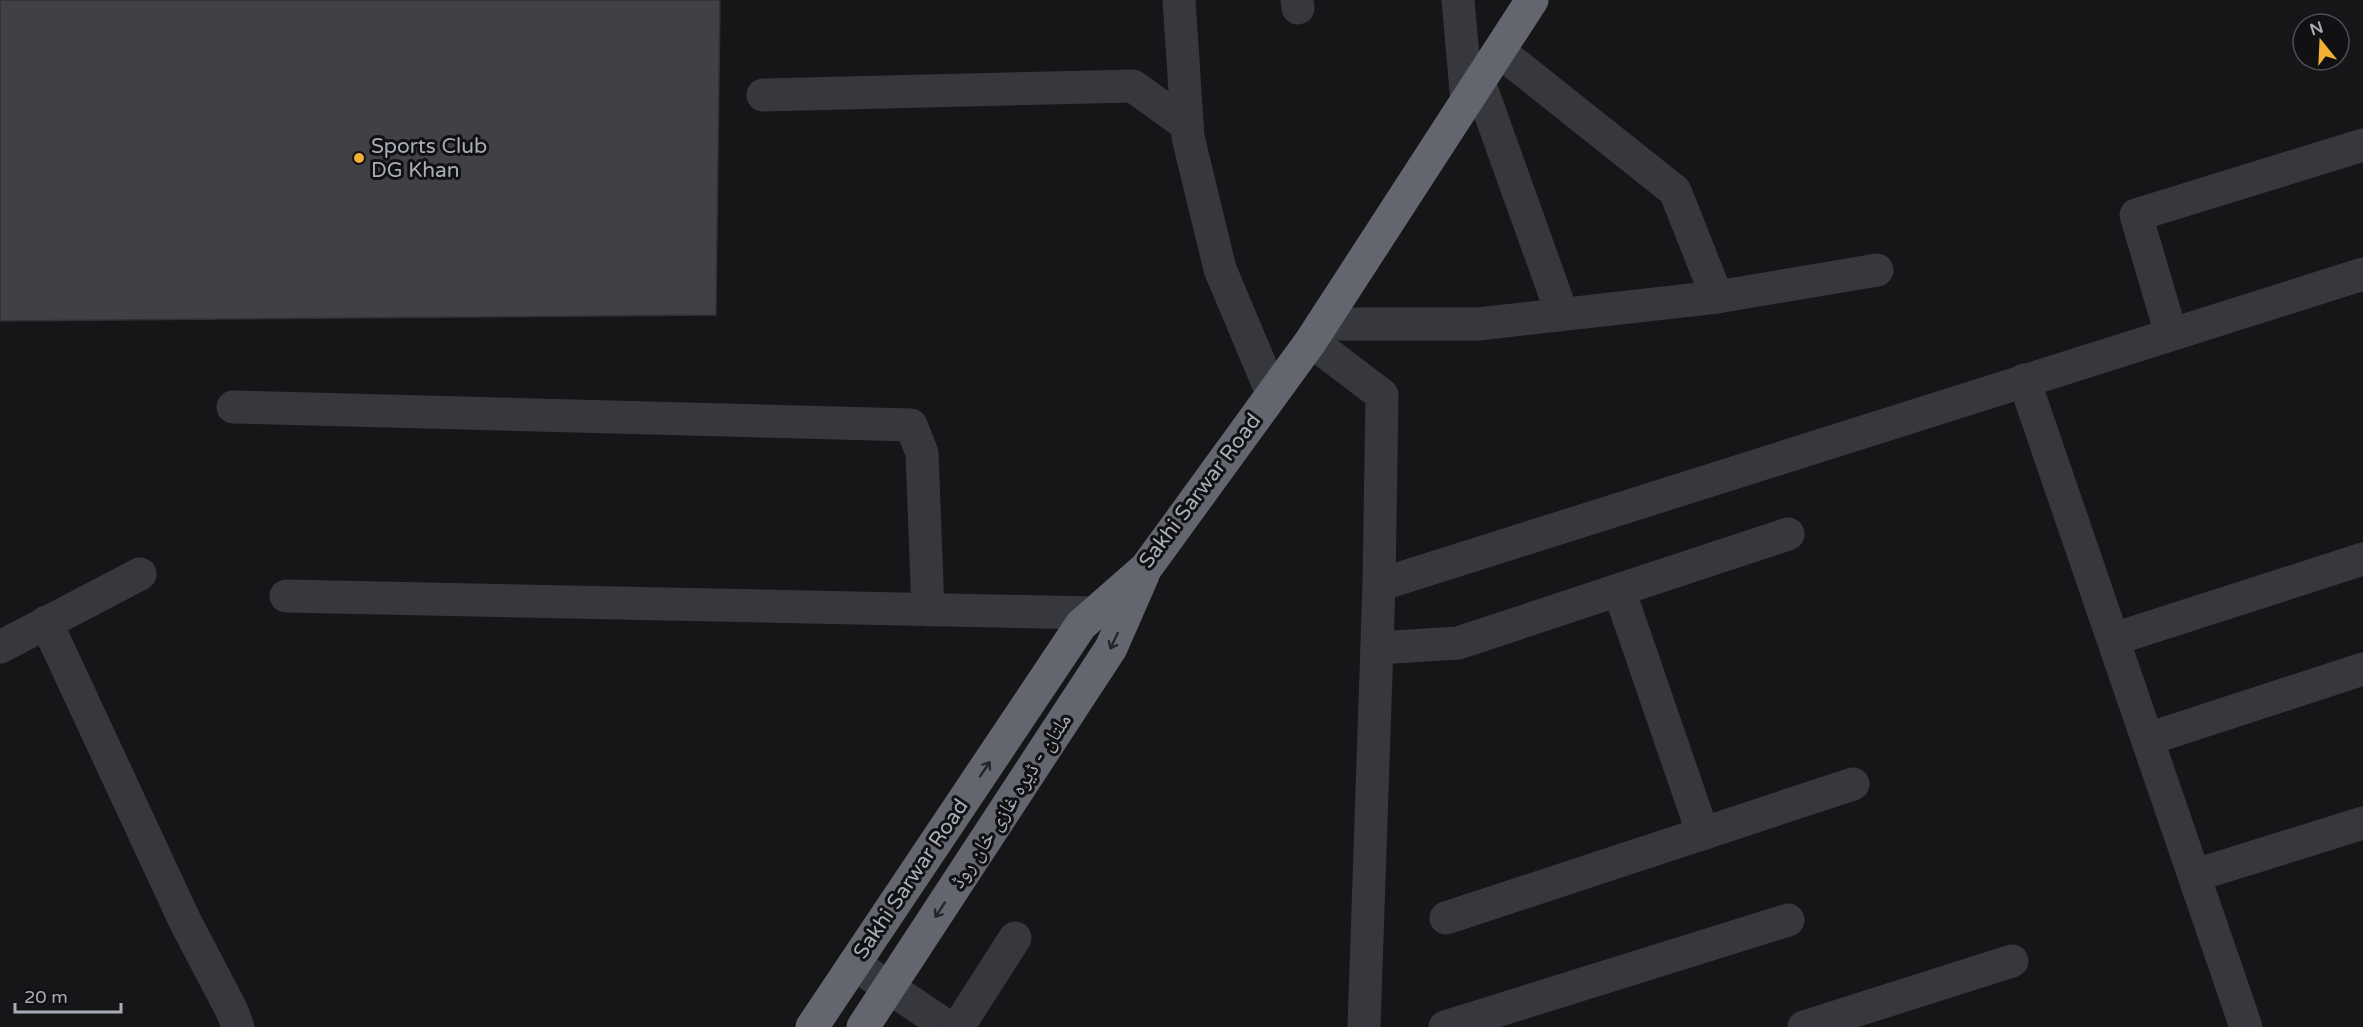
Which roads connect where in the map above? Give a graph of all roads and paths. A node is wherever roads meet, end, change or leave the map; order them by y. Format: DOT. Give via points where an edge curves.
graph roads {
  1 [pos="1179,0"];
  2 [pos="1458,0"];
  3 [pos="1532,0"];
  4 [pos="1500,51"];
  5 [pos="1473,92"];
  6 [pos="763,95"];
  7 [pos="1187,125"];
  8 [pos="2363,145"];
  9 [pos="1877,270"];
  10 [pos="2363,274"];
  11 [pos="1717,297"];
  12 [pos="1562,314"];
  13 [pos="1316,333"];
  14 [pos="2171,334"];
  15 [pos="2024,380"];
  16 [pos="1272,393"];
  17 [pos="233,407"];
  18 [pos="1788,534"];
  19 [pos="2363,559"];
  20 [pos="1146,568"];
  21 [pos="140,574"];
  22 [pos="1379,585"];
  23 [pos="1619,590"];
  24 [pos="286,596"];
  25 [pos="928,610"];
  26 [pos="1093,613"];
  27 [pos="46,622"];
  28 [pos="2114,639"];
  29 [pos="0,647"];
  30 [pos="1377,648"];
  31 [pos="2363,669"];
  32 [pos="2148,739"];
  33 [pos="1852,784"];
  34 [pos="2363,823"];
  35 [pos="1702,834"];
  36 [pos="2196,875"];
  37 [pos="1446,918"];
  38 [pos="1788,920"];
  39 [pos="1015,938"];
  40 [pos="2012,961"];
  41 [pos="854,964"];
  42 [pos="888,988"];
  43 [pos="238,1027"];
  44 [pos="812,1027"];
  45 [pos="863,1027"];
  46 [pos="948,1027"];
  47 [pos="958,1027"];
  48 [pos="1364,1027"];
  49 [pos="1445,1027"];
  50 [pos="1804,1027"];
  51 [pos="2246,1027"];
  1 -- 7 [label="street"];
  2 -- 5 [label="street"];
  3 -- 4 [label="highway, Sakhi Sarwar Road"];
  4 -- 5 [label="highway, Sakhi Sarwar Road"];
  4 -- 11 [label="street" via="1675,191"];
  5 -- 12 [label="street"];
  5 -- 13 [label="highway, Sakhi Sarwar Road"];
  6 -- 7 [label="street" via="1133,86"];
  7 -- 16 [label="street" via="1220,269"];
  8 -- 14 [label="street" via="2136,215"];
  9 -- 11 [label="street"];
  10 -- 14 [label="street"];
  11 -- 12 [label="street"];
  12 -- 13 [label="street" via="1478,324"];
  13 -- 16 [label="highway, Sakhi Sarwar Road"];
  13 -- 22 [label="street" via="1382,395"];
  14 -- 15 [label="street"];
  15 -- 22 [label="street"];
  15 -- 28 [label="street"];
  16 -- 20 [label="highway, Sakhi Sarwar Road"];
  17 -- 25 [label="street" via="911,425 922,453"];
  18 -- 23 [label="street"];
  19 -- 28 [label="street"];
  20 -- 26 [label="highway, Sakhi Sarwar Road"];
  20 -- 42 [label="highway, ملتان - ڈیرہ غازی خان روڈ, one-way" via="1111,648"];
  21 -- 27 [label="street"];
  22 -- 30 [label="street"];
  23 -- 30 [label="street" via="1458,643"];
  23 -- 35 [label="street"];
  24 -- 25 [label="street"];
  25 -- 26 [label="street"];
  41 -- 26 [label="highway, Sakhi Sarwar Road, one-way" via="1081,625"];
  27 -- 29 [label="street"];
  27 -- 43 [label="street"];
  28 -- 32 [label="street"];
  30 -- 48 [label="street"];
  31 -- 32 [label="street"];
  32 -- 36 [label="street"];
  33 -- 35 [label="street"];
  34 -- 36 [label="street"];
  35 -- 37 [label="street"];
  36 -- 51 [label="street"];
  38 -- 49 [label="street"];
  39 -- 47 [label="street"];
  40 -- 50 [label="street"];
  41 -- 42 [label="street"];
  41 -- 44 [label="highway, Sakhi Sarwar Road"];
  42 -- 45 [label="highway, ملتان - ڈیرہ غازی خان روڈ"];
  42 -- 46 [label="street"];
}
